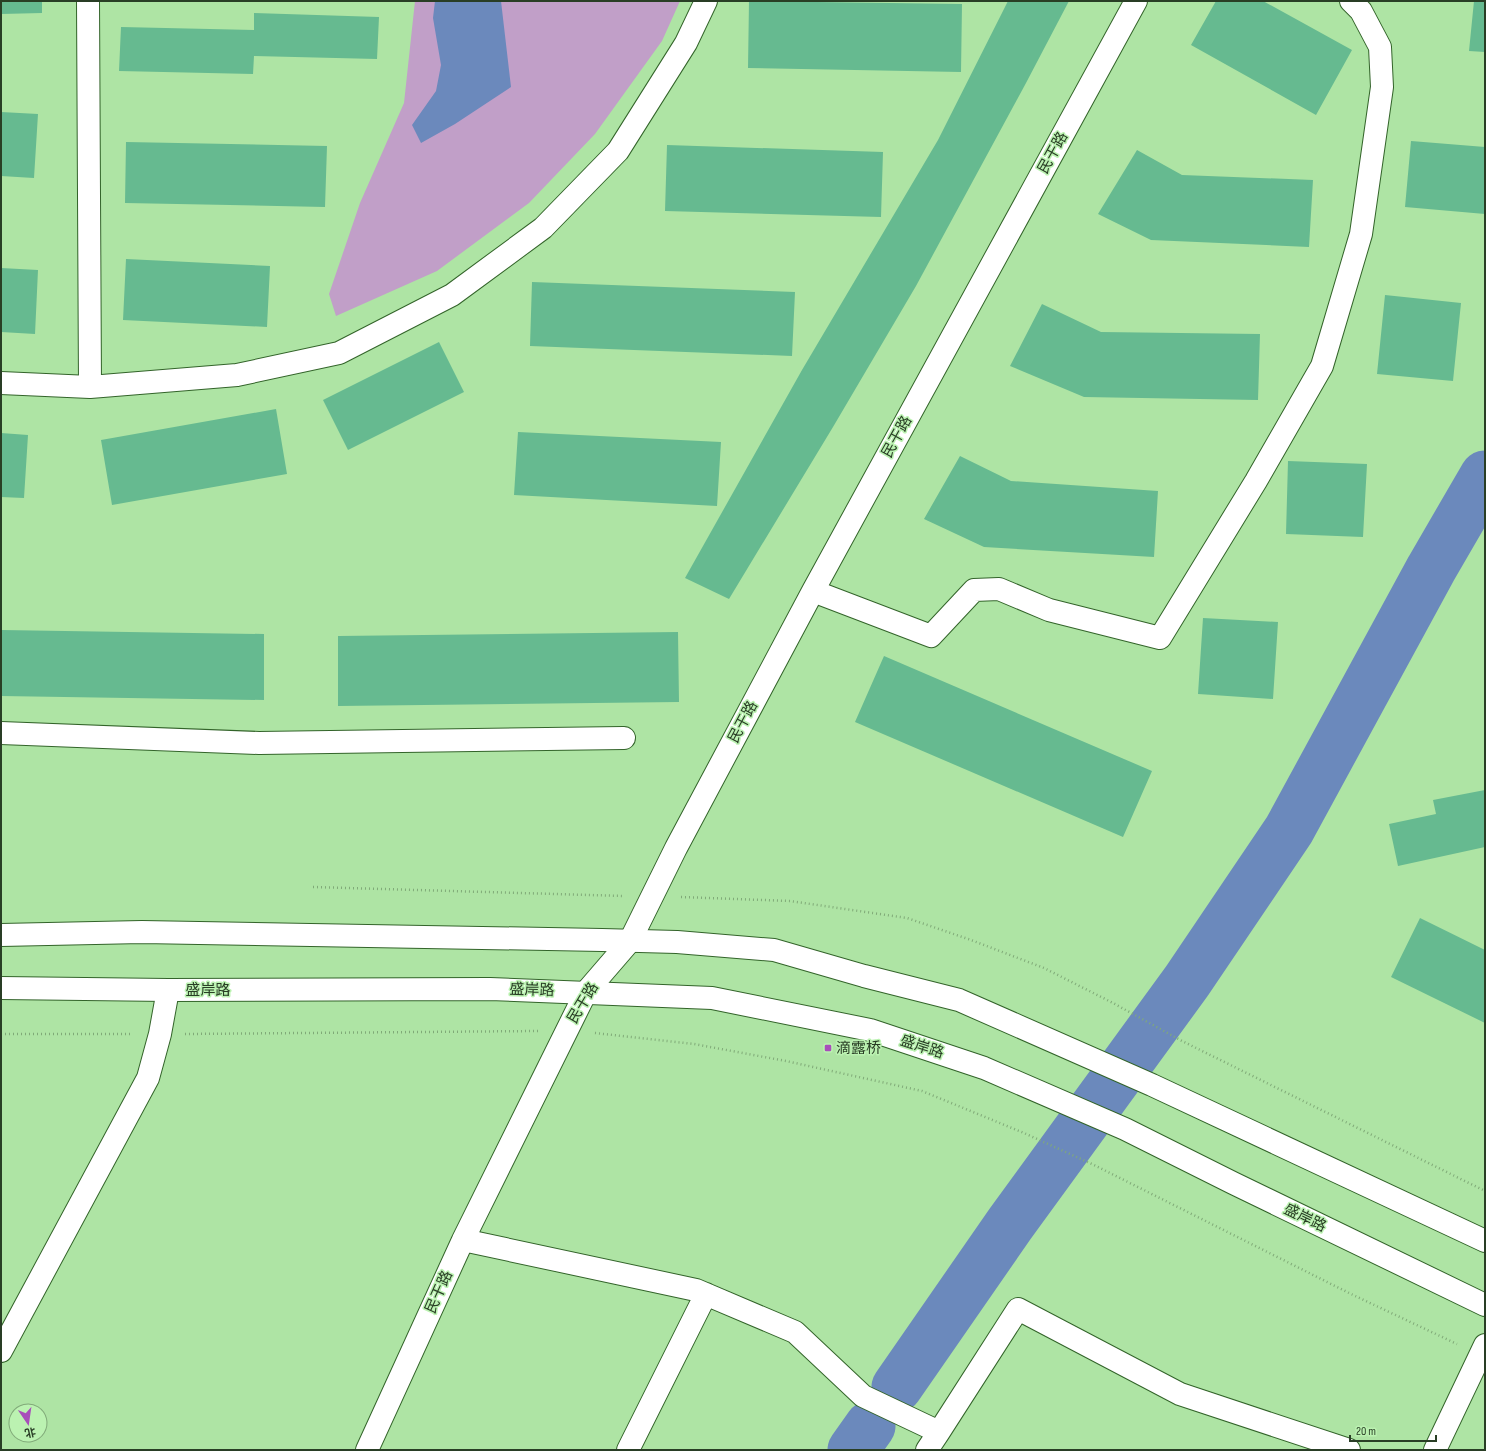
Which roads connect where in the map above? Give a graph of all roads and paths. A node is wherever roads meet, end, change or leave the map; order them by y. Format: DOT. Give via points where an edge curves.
graph roads {
  1 [pos="88,1"];
  2 [pos="706,1"];
  3 [pos="1136,1"];
  4 [pos="1351,1"];
  5 [pos="1,383"];
  6 [pos="90,387"];
  7 [pos="813,591"];
  8 [pos="1,733"];
  9 [pos="624,738"];
  10 [pos="313,887"];
  11 [pos="652,896"];
  12 [pos="1,935"];
  13 [pos="630,941"];
  14 [pos="1,988"];
  15 [pos="168,990"];
  16 [pos="586,992"];
  17 [pos="566,1031"];
  18 [pos="1,1034"];
  19 [pos="160,1034"];
  20 [pos="1485,1192"];
  21 [pos="463,1240"];
  22 [pos="1485,1241"];
  23 [pos="706,1294"];
  24 [pos="1485,1304"];
  25 [pos="1482,1350"];
  26 [pos="1,1351"];
  27 [pos="939,1432"];
  28 [pos="367,1450"];
  29 [pos="628,1450"];
  30 [pos="927,1450"];
  31 [pos="1349,1450"];
  32 [pos="1435,1450"];
  1 -- 6 [label="main road"];
  2 -- 6 [label="main road" via="686,43 618,151 543,228 452,295 339,353 237,375"];
  3 -- 7 [label="main road, 民干路"];
  4 -- 7 [label="main road" via="1361,11 1380,47 1382,87 1361,234 1322,366 1256,481 1160,638 1049,610 999,589 974,590 931,636"];
  5 -- 6 [label="main road"];
  7 -- 11 [label="main road, 民干路"];
  8 -- 9 [label="main road" via="259,743"];
  10 -- 11 [label="path"];
  11 -- 13 [label="main road, 民干路"];
  11 -- 20 [label="path" via="790,901 907,918 972,940 1044,968 1182,1041"];
  12 -- 13 [label="main road" via="142,932"];
  13 -- 16 [label="main road, 民干路"];
  13 -- 22 [label="main road" via="774,950 959,1000 1081,1052"];
  14 -- 15 [label="main road, 盛岸路"];
  15 -- 16 [label="main road, 盛岸路" via="490,989"];
  15 -- 19 [label="main road"];
  16 -- 17 [label="main road, 民干路"];
  16 -- 24 [label="main road, 盛岸路" via="712,998 870,1030 984,1068 1125,1129"];
  17 -- 19 [label="path"];
  17 -- 21 [label="main road, 民干路"];
  17 -- 25 [label="path" via="620,1034 694,1044 922,1091 1024,1132 1351,1294"];
  18 -- 19 [label="path"];
  19 -- 26 [label="main road" via="148,1078"];
  21 -- 23 [label="main road"];
  21 -- 28 [label="main road, 民干路"];
  23 -- 27 [label="main road" via="795,1332 863,1396"];
  23 -- 29 [label="main road"];
  25 -- 32 [label="main road"];
  27 -- 30 [label="main road"];
  27 -- 31 [label="main road" via="1018,1309 1180,1394"];
}
